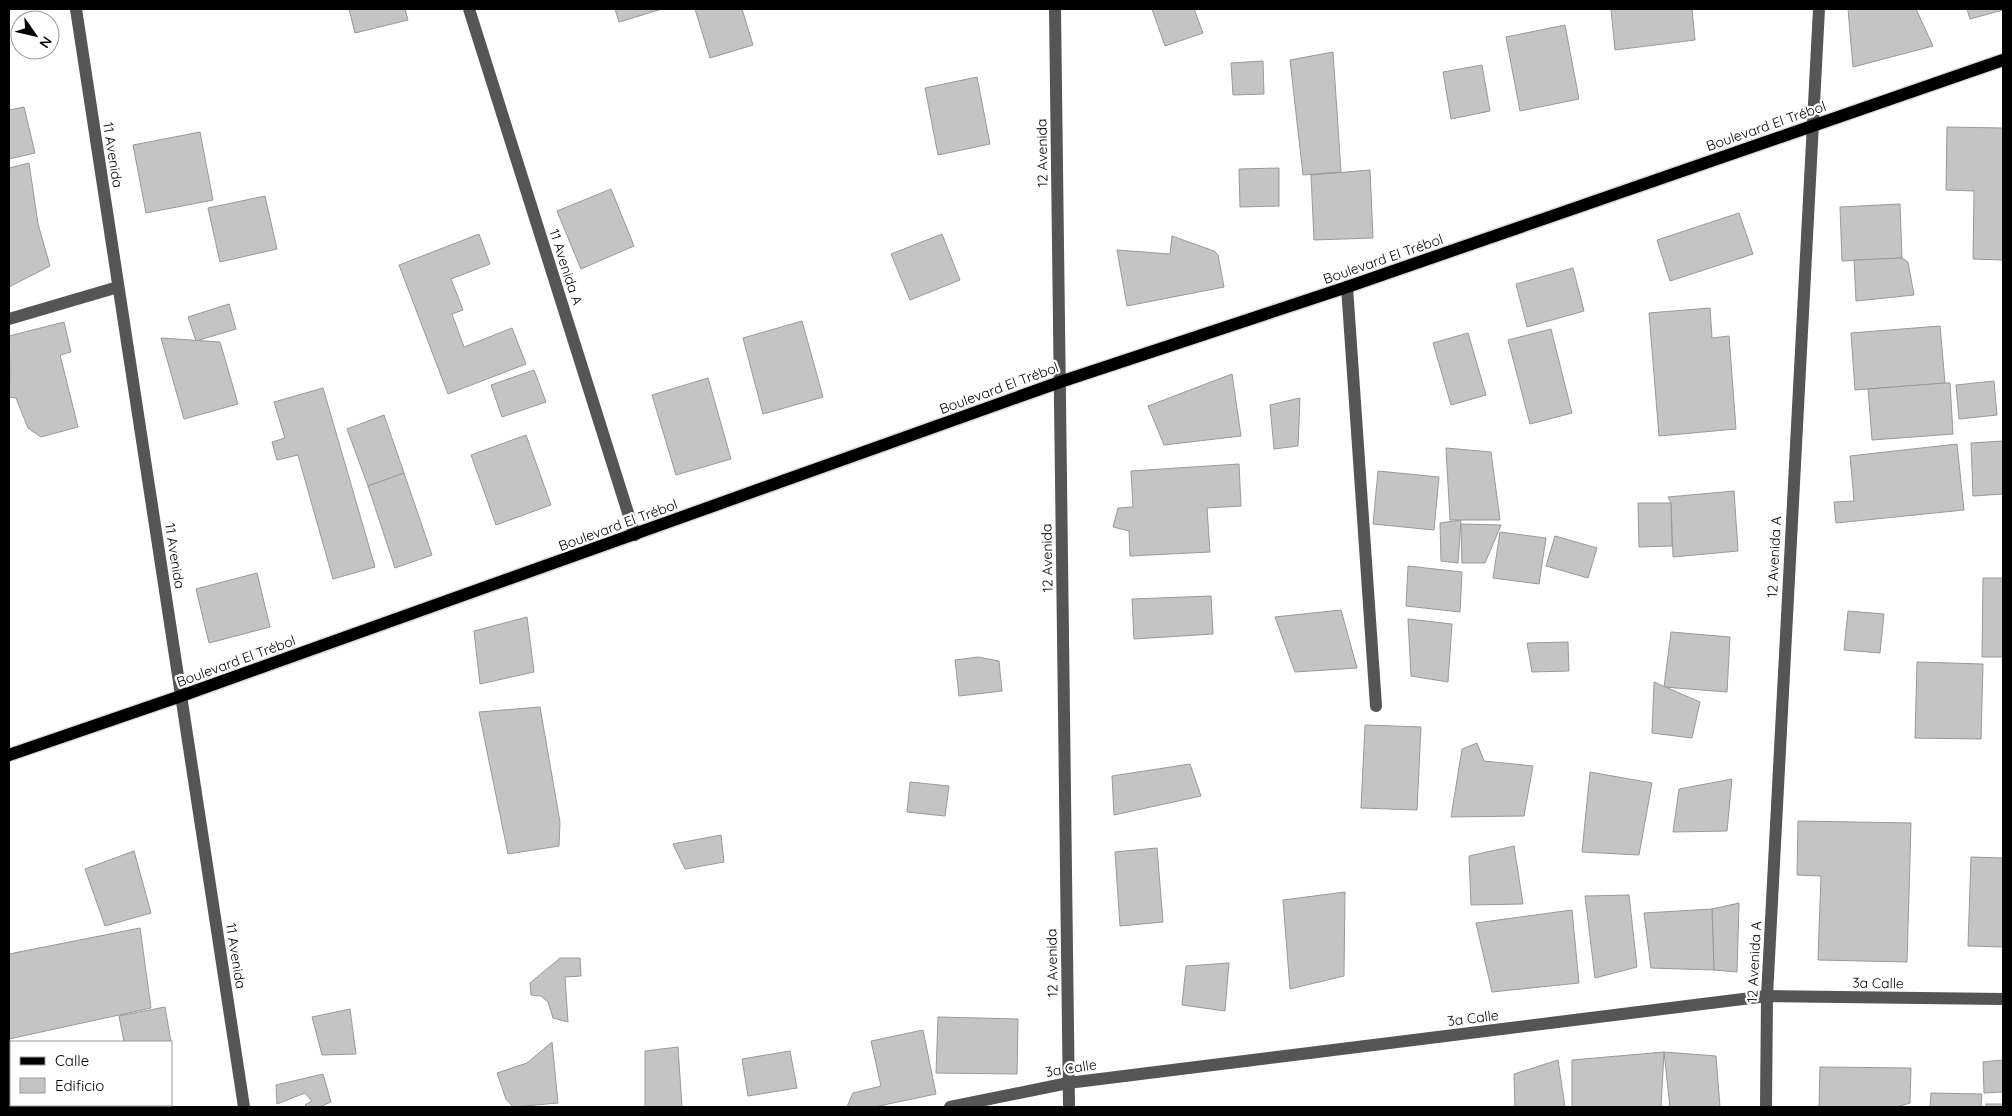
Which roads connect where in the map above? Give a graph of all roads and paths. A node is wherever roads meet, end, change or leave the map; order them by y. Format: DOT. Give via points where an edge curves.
graph roads {
  1 [pos="76,9"];
  2 [pos="469,9"];
  3 [pos="1055,9"];
  4 [pos="1819,9"];
  5 [pos="2003,60"];
  6 [pos="1811,126"];
  7 [pos="118,287"];
  8 [pos="1347,287"];
  9 [pos="9,319"];
  10 [pos="1060,382"];
  11 [pos="635,535"];
  12 [pos="181,696"];
  13 [pos="1376,706"];
  14 [pos="9,755"];
  15 [pos="1767,996"];
  16 [pos="2003,999"];
  17 [pos="1068,1083"];
  18 [pos="244,1107"];
  19 [pos="950,1107"];
  20 [pos="1069,1107"];
  21 [pos="1766,1107"];
  1 -- 7 [label="street, 11 Avenida"];
  2 -- 11 [label="street, 11 Avenida A"];
  3 -- 10 [label="street, 12 Avenida"];
  4 -- 6 [label="street, 12 Avenida A"];
  5 -- 6 [label="main road, Boulevard El Trébol"];
  6 -- 8 [label="main road, Boulevard El Trébol"];
  6 -- 15 [label="street, 12 Avenida A"];
  7 -- 9 [label="street"];
  7 -- 12 [label="street, 11 Avenida"];
  8 -- 10 [label="main road, Boulevard El Trébol"];
  8 -- 13 [label="street"];
  10 -- 11 [label="main road, Boulevard El Trébol"];
  10 -- 17 [label="street, 12 Avenida"];
  11 -- 12 [label="main road, Boulevard El Trébol"];
  12 -- 14 [label="main road, Boulevard El Trébol"];
  12 -- 18 [label="street, 11 Avenida"];
  15 -- 16 [label="street, 3a Calle"];
  15 -- 17 [label="street, 3a Calle"];
  15 -- 21 [label="street, 12 Avenida A"];
  17 -- 19 [label="street, 3a Calle"];
  17 -- 20 [label="street, 12 Avenida"];
}
